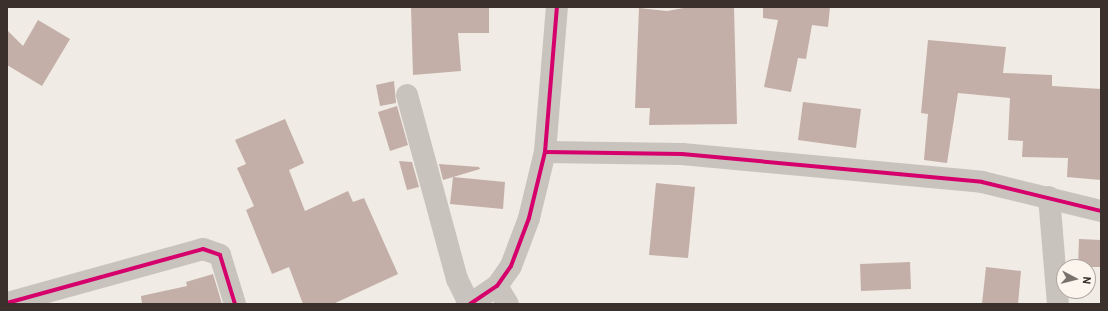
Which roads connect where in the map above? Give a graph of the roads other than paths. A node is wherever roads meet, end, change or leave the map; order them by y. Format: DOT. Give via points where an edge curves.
graph roads {
  1 [pos="557,7"];
  2 [pos="407,94"];
  3 [pos="545,152"];
  4 [pos="1049,198"];
  5 [pos="1101,211"];
  6 [pos="496,286"];
  7 [pos="7,302"];
  8 [pos="236,304"];
  9 [pos="470,304"];
  10 [pos="508,304"];
  11 [pos="1058,304"];
  1 -- 3 [label="street"];
  2 -- 9 [label="street" via="457,279"];
  3 -- 4 [label="street" via="682,154 982,182"];
  3 -- 6 [label="street" via="530,218 511,266"];
  4 -- 5 [label="street"];
  4 -- 11 [label="street"];
  6 -- 9 [label="street"];
  6 -- 10 [label="street"];
  7 -- 8 [label="street" via="203,249 220,255"];
}
